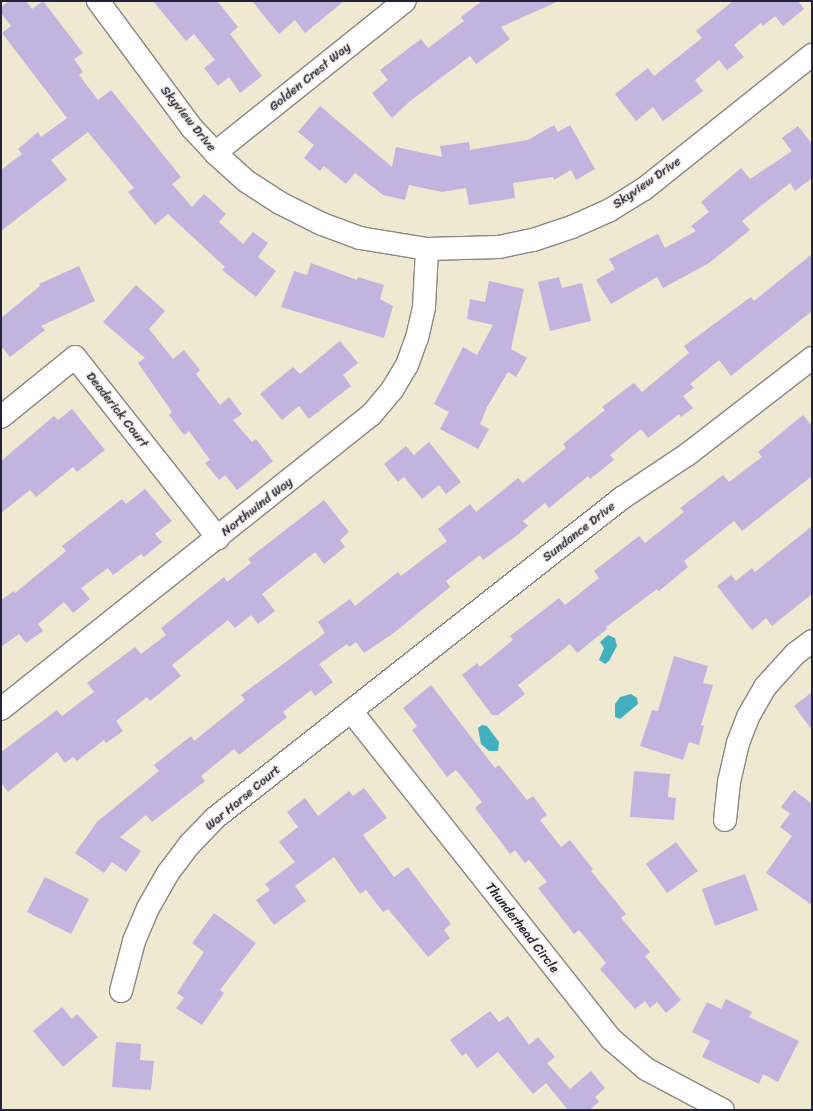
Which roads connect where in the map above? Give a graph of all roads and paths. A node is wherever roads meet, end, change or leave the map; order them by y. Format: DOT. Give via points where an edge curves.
graph roads {
  1 [pos="98,1"];
  2 [pos="405,1"];
  3 [pos="812,55"];
  4 [pos="215,153"];
  5 [pos="427,249"];
  6 [pos="812,358"];
  7 [pos="1,417"];
  8 [pos="218,538"];
  9 [pos="812,641"];
  10 [pos="1,709"];
  11 [pos="350,711"];
  12 [pos="725,820"];
  13 [pos="121,991"];
  14 [pos="723,1110"];
  1 -- 4 [label="street, Skyview Drive" via="192,128"];
  2 -- 4 [label="street, Golden Crest Way"];
  3 -- 5 [label="street, Skyview Drive" via="644,189 610,210 572,227 533,240 499,247"];
  4 -- 5 [label="street, Skyview Drive" via="263,192 322,224 360,238"];
  5 -- 8 [label="street, Northwind Way" via="424,307 417,338 407,366 392,390 372,415 355,430"];
  6 -- 11 [label="street, Sundance Drive" via="688,454 622,498"];
  7 -- 8 [label="street, Deaderick Court" via="75,357"];
  8 -- 10 [label="street, Northwind Way"];
  9 -- 12 [label="street" via="795,654 765,687 749,715 736,751"];
  11 -- 13 [label="street, War Horse Court" via="215,818 190,844 168,873 148,908 134,942"];
  11 -- 14 [label="street, Thunderhead Circle" via="611,1039 646,1069"];
}
